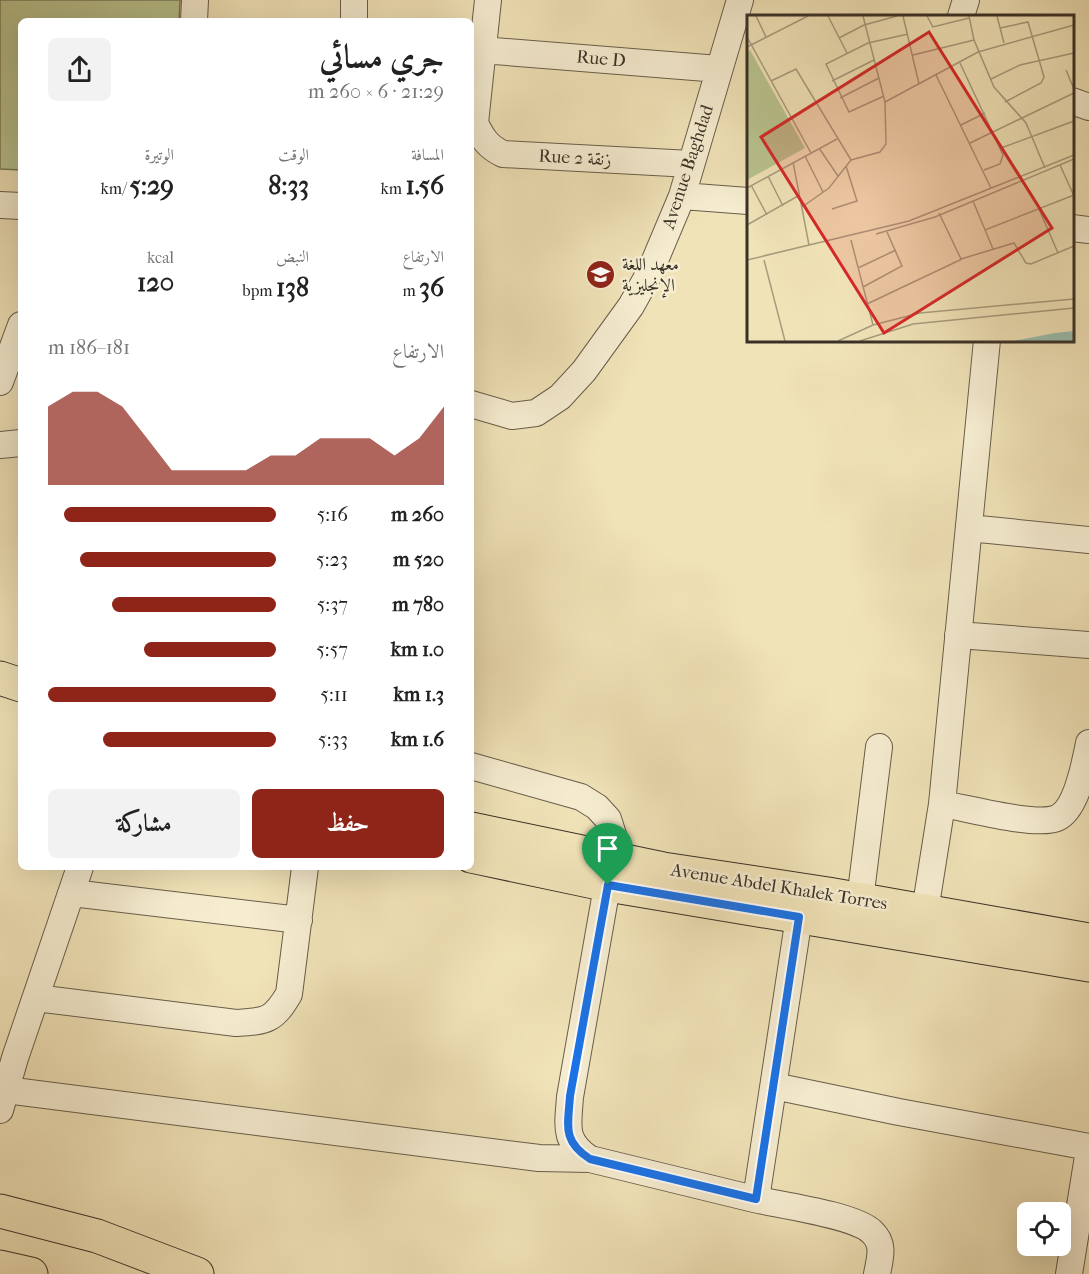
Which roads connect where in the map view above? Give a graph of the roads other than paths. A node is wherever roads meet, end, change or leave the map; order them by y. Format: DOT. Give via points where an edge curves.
graph roads {
  1 [pos="195,0"];
  2 [pos="354,0"];
  3 [pos="488,0"];
  4 [pos="741,0"];
  5 [pos="966,0"];
  6 [pos="961,15"];
  7 [pos="194,18"];
  8 [pos="354,18"];
  9 [pos="482,50"];
  10 [pos="719,69"];
  11 [pos="1074,102"];
  12 [pos="1089,106"];
  13 [pos="691,164"];
  14 [pos="682,196"];
  15 [pos="747,201"];
  16 [pos="0,205"];
  17 [pos="18,206"];
  18 [pos="1074,228"];
  19 [pos="1089,230"];
  20 [pos="18,333"];
  21 [pos="987,342"];
  22 [pos="0,382"];
  23 [pos="474,405"];
  24 [pos="18,443"];
  25 [pos="0,445"];
  26 [pos="969,528"];
  27 [pos="1089,540"];
  28 [pos="958,635"];
  29 [pos="1089,645"];
  30 [pos="0,678"];
  31 [pos="18,684"];
  32 [pos="0,701"];
  33 [pos="18,707"];
  34 [pos="879,747"];
  35 [pos="1088,750"];
  36 [pos="474,767"];
  37 [pos="942,804"];
  38 [pos="474,830"];
  39 [pos="474,856"];
  40 [pos="79,870"];
  41 [pos="305,870"];
  42 [pos="610,872"];
  43 [pos="72,893"];
  44 [pos="860,900"];
  45 [pos="925,911"];
  46 [pos="799,917"];
  47 [pos="299,920"];
  48 [pos="1089,939"];
  49 [pos="1089,965"];
  50 [pos="36,998"];
  51 [pos="774,1086"];
  52 [pos="3,1100"];
  53 [pos="1089,1148"];
  54 [pos="590,1159"];
  55 [pos="756,1199"];
  56 [pos="0,1211"];
  57 [pos="0,1267"];
  58 [pos="31,1274"];
  59 [pos="196,1274"];
  60 [pos="877,1274"];
  61 [pos="1069,1274"];
  1 -- 7 [label="street"];
  2 -- 8 [label="street"];
  3 -- 9 [label="street"];
  4 -- 10 [label="street, Avenue Baghdad"];
  5 -- 6 [label="street"];
  9 -- 10 [label="street, Rue D"];
  9 -- 13 [label="street, Rue 2 زنقة" via="475,123 492,148 503,154"];
  10 -- 13 [label="street, Avenue Baghdad"];
  11 -- 12 [label="street"];
  13 -- 14 [label="street, Avenue Baghdad"];
  14 -- 15 [label="street"];
  14 -- 23 [label="street, Avenue Baghdad" via="636,298 606,343 560,397 536,413 512,416"];
  16 -- 17 [label="street"];
  18 -- 19 [label="street"];
  20 -- 22 [label="street"];
  21 -- 26 [label="street"];
  24 -- 25 [label="street"];
  26 -- 27 [label="street"];
  26 -- 28 [label="street"];
  28 -- 29 [label="street"];
  28 -- 37 [label="street"];
  30 -- 31 [label="main road"];
  32 -- 33 [label="main road"];
  34 -- 44 [label="street"];
  35 -- 37 [label="street" via="1077,790 1058,817 1038,822"];
  36 -- 42 [label="street" via="581,797 597,807 608,819 615,841"];
  37 -- 45 [label="street"];
  38 -- 42 [label="main road, Avenue Abdel Khalek Torres"];
  39 -- 42 [label="main road, Avenue Abdel Khalek Torres"];
  40 -- 43 [label="street"];
  41 -- 47 [label="street"];
  42 -- 44 [label="main road, Avenue Abdel Khalek Torres" via="663,869"];
  42 -- 46 [label="main road, Avenue Abdel Khalek Torres"];
  42 -- 54 [label="street" via="570,1096 568,1131 579,1152"];
  43 -- 47 [label="street"];
  43 -- 50 [label="street"];
  44 -- 45 [label="main road, Avenue Abdel Khalek Torres"];
  45 -- 48 [label="main road, Avenue Abdel Khalek Torres"];
  46 -- 49 [label="main road, Avenue Abdel Khalek Torres"];
  46 -- 51 [label="street"];
  47 -- 50 [label="street" via="289,994 279,1011 263,1021 237,1023"];
  50 -- 52 [label="street"];
  51 -- 53 [label="street"];
  51 -- 55 [label="street"];
  52 -- 54 [label="street" via="539,1158"];
  53 -- 61 [label="street"];
  54 -- 55 [label="street"];
  55 -- 60 [label="street" via="853,1221 870,1229 881,1248"];
  56 -- 59 [label="main road" via="97,1236"];
  57 -- 58 [label="main road"];
}
